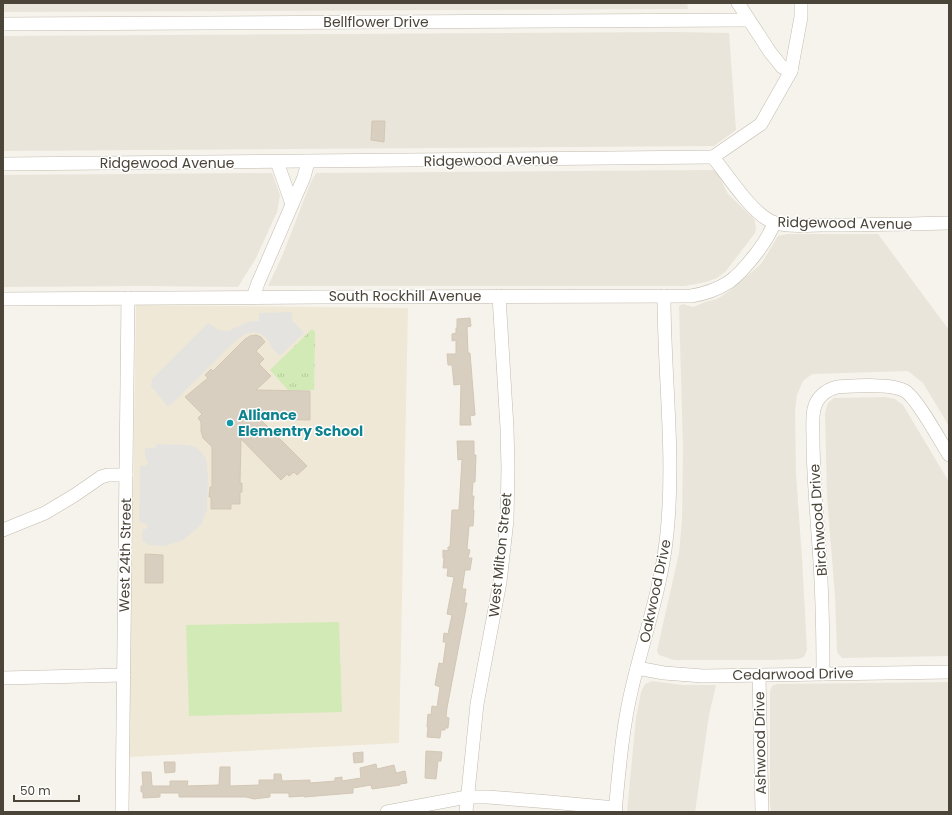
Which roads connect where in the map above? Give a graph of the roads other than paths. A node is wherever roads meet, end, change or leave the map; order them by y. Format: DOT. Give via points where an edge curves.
graph roads {
  1 [pos="738,3"];
  2 [pos="801,3"];
  3 [pos="748,20"];
  4 [pos="3,24"];
  5 [pos="791,71"];
  6 [pos="713,157"];
  7 [pos="277,162"];
  8 [pos="308,162"];
  9 [pos="3,164"];
  10 [pos="292,204"];
  11 [pos="774,223"];
  12 [pos="949,223"];
  13 [pos="499,296"];
  14 [pos="664,296"];
  15 [pos="253,297"];
  16 [pos="128,298"];
  17 [pos="3,299"];
  18 [pos="949,455"];
  19 [pos="126,475"];
  20 [pos="3,530"];
  21 [pos="637,668"];
  22 [pos="949,672"];
  23 [pos="823,674"];
  24 [pos="124,675"];
  25 [pos="759,675"];
  26 [pos="3,678"];
  27 [pos="467,798"];
  28 [pos="616,810"];
  29 [pos="122,812"];
  30 [pos="387,812"];
  31 [pos="466,812"];
  32 [pos="762,812"];
  1 -- 3 [label="street"];
  2 -- 5 [label="street" via="801,17"];
  3 -- 4 [label="street, Bellflower Drive"];
  3 -- 5 [label="street" via="782,67"];
  5 -- 6 [label="street" via="761,124"];
  6 -- 8 [label="street, Ridgewood Avenue"];
  6 -- 11 [label="street, Ridgewood Avenue" via="748,201"];
  7 -- 8 [label="street, Ridgewood Avenue"];
  7 -- 9 [label="street, Ridgewood Avenue"];
  7 -- 10 [label="street"];
  8 -- 10 [label="street"];
  10 -- 15 [label="street"];
  11 -- 12 [label="street, Ridgewood Avenue"];
  11 -- 14 [label="street, South Rockhill Avenue" via="759,250 729,281 702,294"];
  13 -- 14 [label="street, South Rockhill Avenue"];
  13 -- 15 [label="street, South Rockhill Avenue"];
  13 -- 27 [label="street, West Milton Street" via="508,468 507,520 500,582 478,704"];
  14 -- 21 [label="street, Oakwood Drive" via="669,506 661,578"];
  15 -- 16 [label="street, South Rockhill Avenue"];
  16 -- 17 [label="street, South Rockhill Avenue"];
  16 -- 19 [label="street, West 24th Street"];
  18 -- 23 [label="street, Birchwood Drive" via="914,400 905,391 896,387 837,387 822,394 816,402 813,417 814,473 823,603"];
  19 -- 20 [label="street" via="101,477 45,513"];
  19 -- 24 [label="street, West 24th Street"];
  21 -- 25 [label="street, Cedarwood Drive" via="664,674"];
  21 -- 28 [label="street, Oakwood Drive" via="623,736"];
  22 -- 23 [label="street, Cedarwood Drive"];
  23 -- 25 [label="street, Cedarwood Drive"];
  24 -- 26 [label="street"];
  24 -- 29 [label="street, West 24th Street"];
  25 -- 32 [label="street, Ashwood Drive"];
  27 -- 28 [label="street" via="542,801"];
  27 -- 30 [label="street"];
  27 -- 31 [label="street, West Milton Street"];
}
